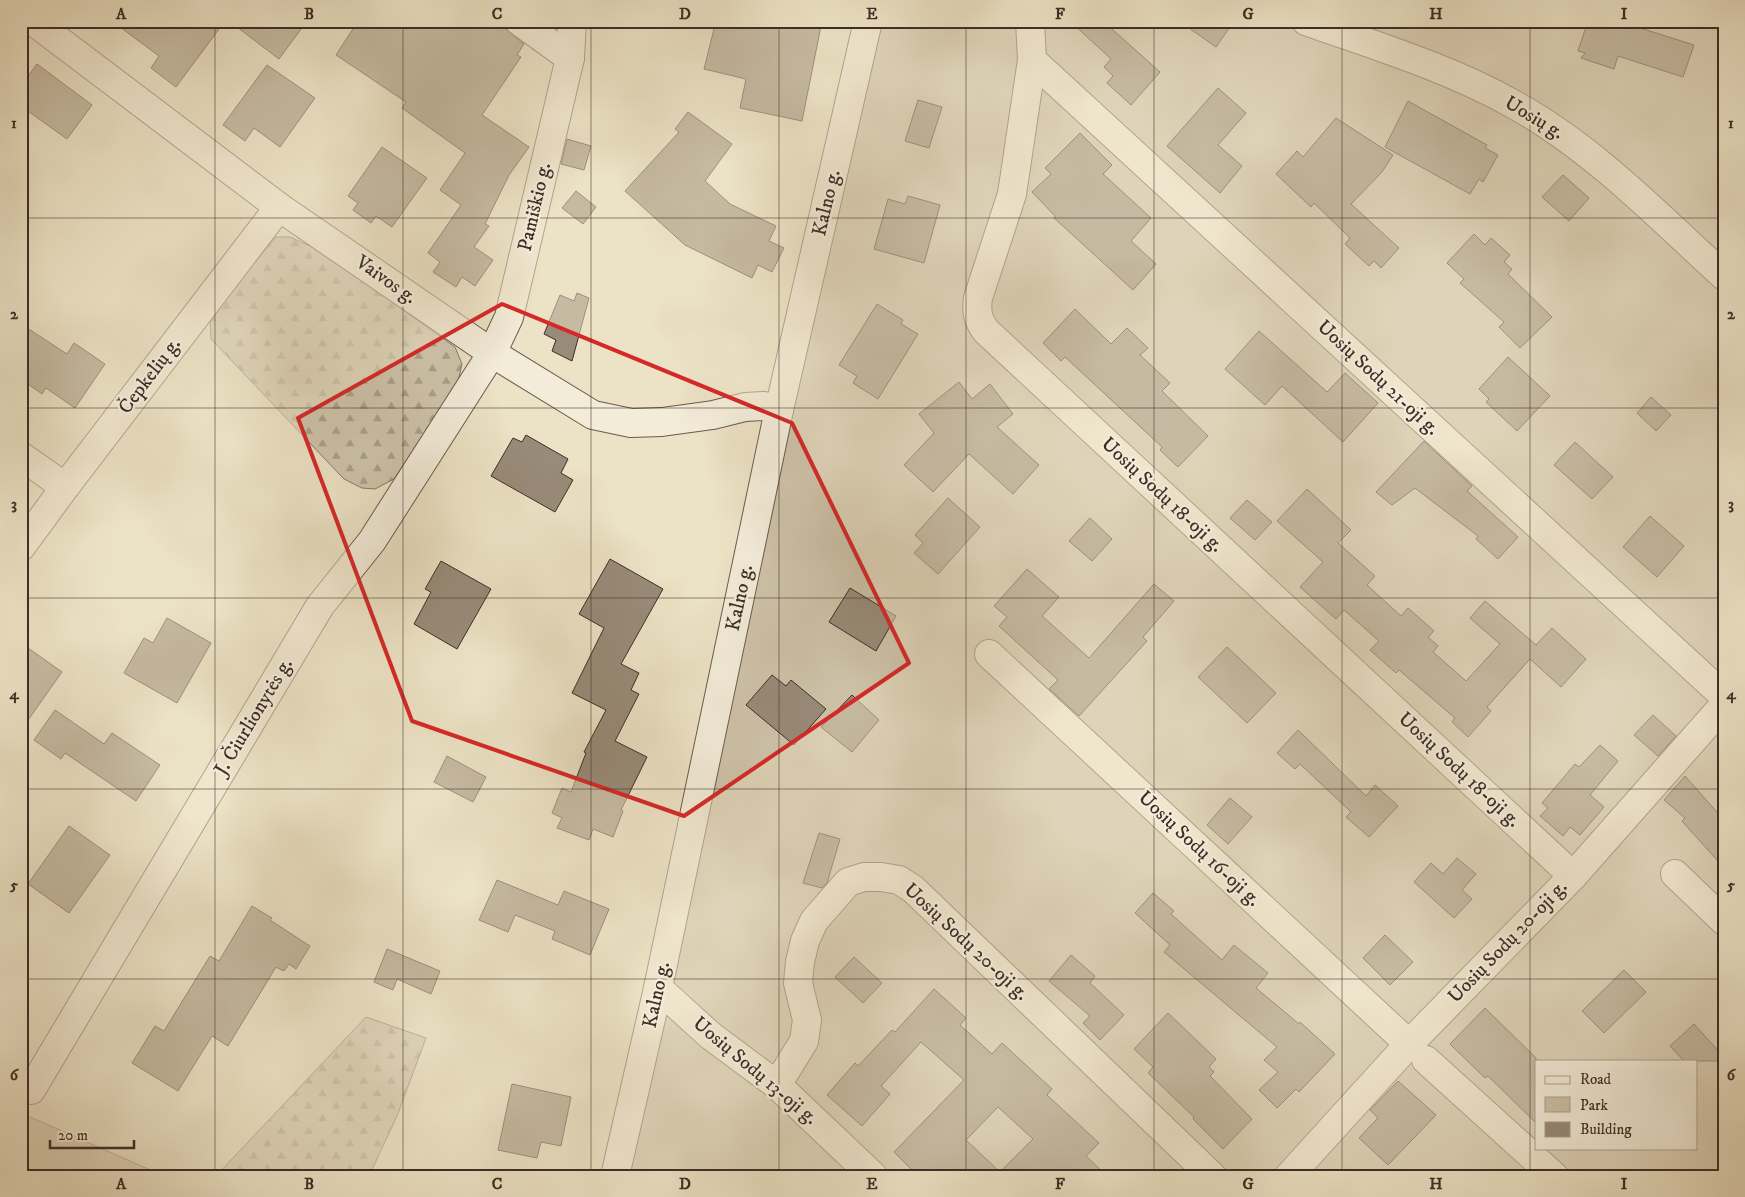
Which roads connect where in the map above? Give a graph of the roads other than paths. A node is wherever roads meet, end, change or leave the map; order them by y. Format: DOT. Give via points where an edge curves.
graph roads {
  1 [pos="33,21"];
  2 [pos="519,21"];
  3 [pos="572,21"];
  4 [pos="868,21"];
  5 [pos="1030,21"];
  6 [pos="1306,21"];
  7 [pos="570,58"];
  8 [pos="1032,60"];
  9 [pos="279,206"];
  10 [pos="1724,276"];
  11 [pos="492,353"];
  12 [pos="780,410"];
  13 [pos="21,456"];
  14 [pos="66,487"];
  15 [pos="21,547"];
  16 [pos="989,654"];
  17 [pos="1724,696"];
  18 [pos="1724,705"];
  19 [pos="1675,874"];
  20 [pos="1573,876"];
  21 [pos="1724,921"];
  22 [pos="658,988"];
  23 [pos="1418,1052"];
  24 [pos="777,1085"];
  25 [pos="31,1090"];
  26 [pos="615,1176"];
  27 [pos="873,1176"];
  28 [pos="1212,1176"];
  29 [pos="1289,1176"];
  30 [pos="1554,1176"];
  1 -- 9 [label="street, Vaivos g."];
  2 -- 7 [label="street"];
  3 -- 7 [label="street, Pamiškio g."];
  4 -- 12 [label="street, Kalno g."];
  5 -- 8 [label="street, Uosių Sodų 18-oji g."];
  6 -- 10 [label="street, Uosių g." via="1449,73 1513,104 1573,141"];
  7 -- 11 [label="street, Pamiškio g." via="509,317"];
  8 -- 17 [label="street, Uosių Sodų 21-oji g."];
  8 -- 20 [label="street, Uosių Sodų 18-oji g." via="1012,194 978,298 979,322"];
  9 -- 11 [label="street, Vaivos g."];
  9 -- 14 [label="street, Čepkelių g."];
  11 -- 12 [label="street, Vaivos g." via="593,415 631,423 713,415 744,407 764,406"];
  11 -- 25 [label="street, J. Čiurlionytės g." via="372,541 320,606"];
  12 -- 22 [label="street, Kalno g."];
  13 -- 14 [label="street"];
  14 -- 15 [label="street, Čepkelių g."];
  16 -- 23 [label="street, Uosių Sodų 16-oji g."];
  18 -- 20 [label="street, Uosių Sodų 20-oji g."];
  19 -- 21 [label="street"];
  20 -- 23 [label="street, Uosių Sodų 20-oji g."];
  22 -- 24 [label="street, Uosių Sodų 13-oji g." via="711,1036"];
  22 -- 26 [label="street, Kalno g."];
  23 -- 29 [label="street, Uosių Sodų 20-oji g."];
  23 -- 30 [label="street, Uosių Sodų 16-oji g."];
  24 -- 27 [label="street, Uosių Sodų 13-oji g."];
  24 -- 28 [label="street, Uosių Sodų 20-oji g." via="804,1041 806,1020 798,983 805,941 814,921 848,882 881,877 899,880 913,889"];
}
